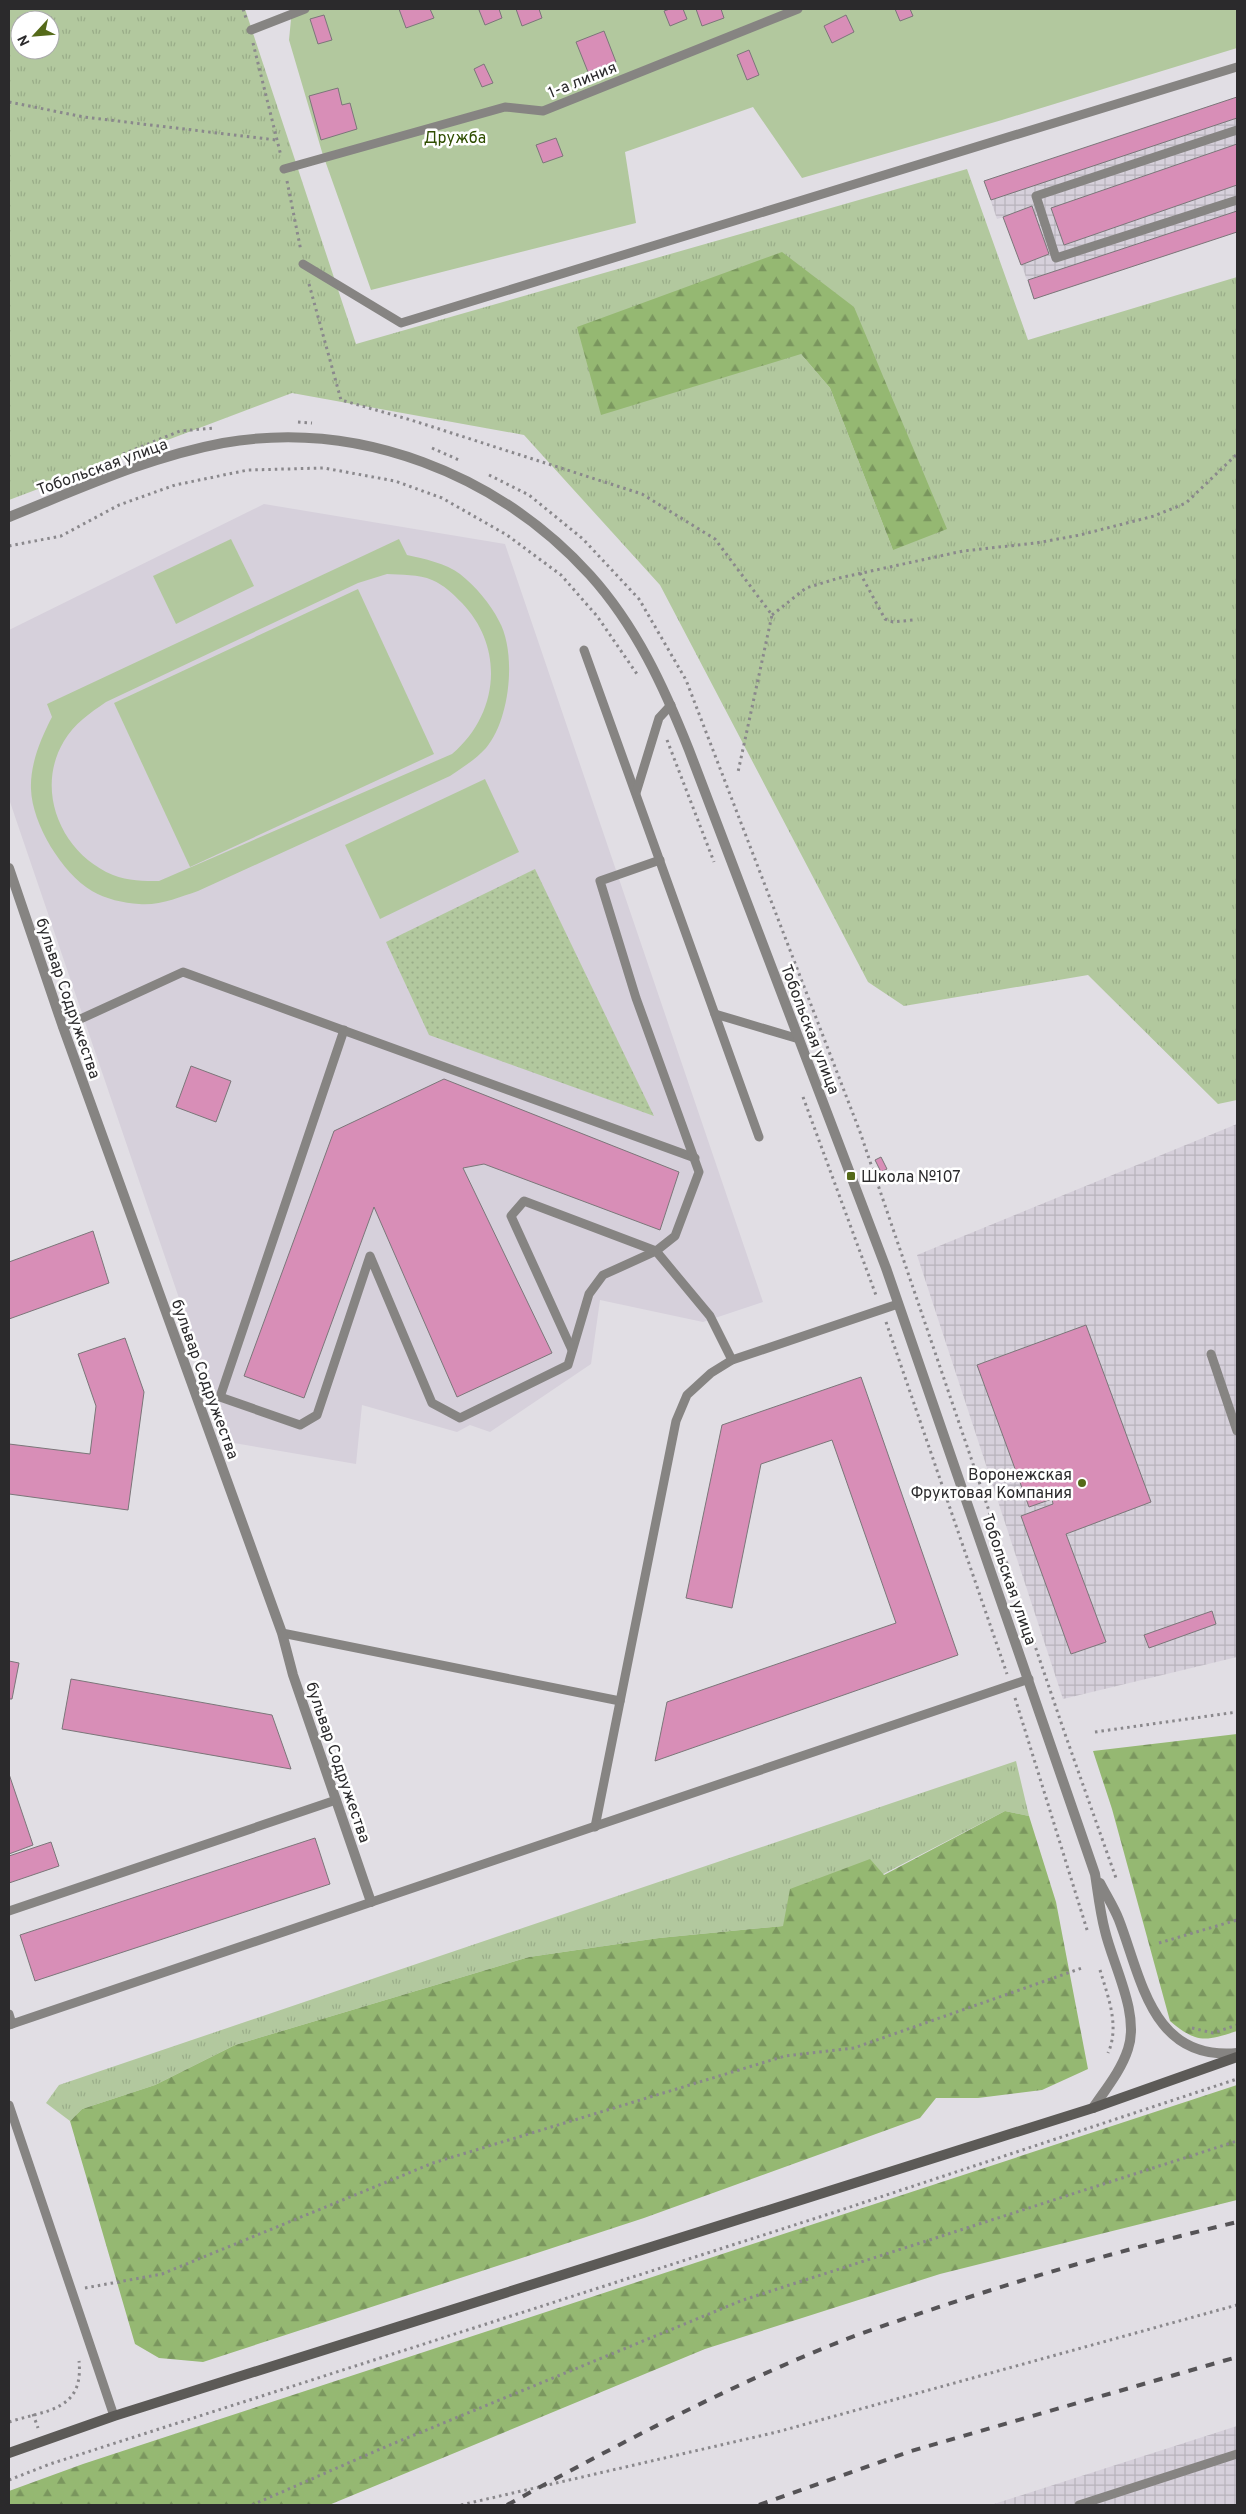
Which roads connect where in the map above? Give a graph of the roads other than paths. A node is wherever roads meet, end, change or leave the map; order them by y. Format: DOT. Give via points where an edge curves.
graph roads {
  1 [pos="305,9"];
  2 [pos="798,9"];
  3 [pos="251,30"];
  4 [pos="1237,67"];
  5 [pos="1237,130"];
  6 [pos="284,169"];
  7 [pos="1237,200"];
  8 [pos="303,264"];
  9 [pos="9,517"];
  10 [pos="584,650"];
  11 [pos="671,705"];
  12 [pos="636,793"];
  13 [pos="660,860"];
  14 [pos="9,868"];
  15 [pos="715,1014"];
  16 [pos="63,1027"];
  17 [pos="344,1030"];
  18 [pos="799,1039"];
  19 [pos="760,1137"];
  20 [pos="695,1158"];
  21 [pos="656,1250"];
  22 [pos="898,1304"];
  23 [pos="572,1350"];
  24 [pos="1211,1354"];
  25 [pos="732,1360"];
  26 [pos="1237,1431"];
  27 [pos="282,1633"];
  28 [pos="1029,1679"];
  29 [pos="620,1700"];
  30 [pos="336,1800"];
  31 [pos="595,1827"];
  32 [pos="1095,1874"];
  33 [pos="371,1902"];
  34 [pos="9,1911"];
  35 [pos="9,2014"];
  36 [pos="10,2025"];
  37 [pos="1237,2055"];
  38 [pos="9,2105"];
  39 [pos="1093,2108"];
  40 [pos="114,2416"];
  41 [pos="9,2454"];
  42 [pos="1237,2454"];
  43 [pos="1079,2505"];
  1 -- 3 [label="lane"];
  2 -- 6 [label="lane, 1-а линия" via="543,111 505,107"];
  4 -- 8 [label="lane" via="401,323"];
  5 -- 7 [label="lane" via="1036,196 1056,258"];
  9 -- 11 [label="street, Тобольская улица" via="153,460 225,443 296,438 339,440 408,456 470,482 500,499 565,550 591,576 628,626"];
  10 -- 12 [label="lane"];
  11 -- 12 [label="lane" via="658,718"];
  11 -- 18 [label="street, Тобольская улица"];
  12 -- 13 [label="lane"];
  13 -- 15 [label="lane"];
  13 -- 20 [label="lane" via="600,881 636,998"];
  14 -- 16 [label="street, бульвар Содружества"];
  15 -- 18 [label="lane"];
  15 -- 19 [label="lane"];
  16 -- 17 [label="lane" via="183,972"];
  16 -- 27 [label="street, бульвар Содружества"];
  17 -- 20 [label="lane"];
  17 -- 23 [label="lane" via="220,1397 300,1425 317,1415 370,1256 432,1403 460,1418 568,1365"];
  18 -- 22 [label="street, Тобольская улица"];
  20 -- 21 [label="lane" via="699,1172 675,1236"];
  21 -- 23 [label="lane" via="603,1275 589,1294"];
  21 -- 23 [label="lane" via="524,1201 510,1216"];
  21 -- 25 [label="lane" via="710,1316"];
  22 -- 25 [label="lane"];
  22 -- 28 [label="street, Тобольская улица"];
  24 -- 26 [label="lane"];
  25 -- 29 [label="lane" via="710,1373 687,1395 676,1421"];
  27 -- 29 [label="lane"];
  27 -- 30 [label="street, бульвар Содружества"];
  28 -- 31 [label="lane"];
  28 -- 32 [label="street, Тобольская улица"];
  29 -- 31 [label="lane"];
  30 -- 33 [label="street, бульвар Содружества"];
  30 -- 34 [label="lane"];
  31 -- 33 [label="lane"];
  32 -- 37 [label="street" via="1118,1919 1146,1998 1159,2020 1200,2050"];
  32 -- 39 [label="street, Тобольская улица" via="1105,1931 1125,1994 1130,2029 1129,2048"];
  33 -- 36 [label="lane"];
  35 -- 36 [label="lane"];
  37 -- 39 [label="street"];
  38 -- 40 [label="lane"];
  39 -- 40 [label="street"];
  40 -- 41 [label="street"];
  42 -- 43 [label="lane"];
}
